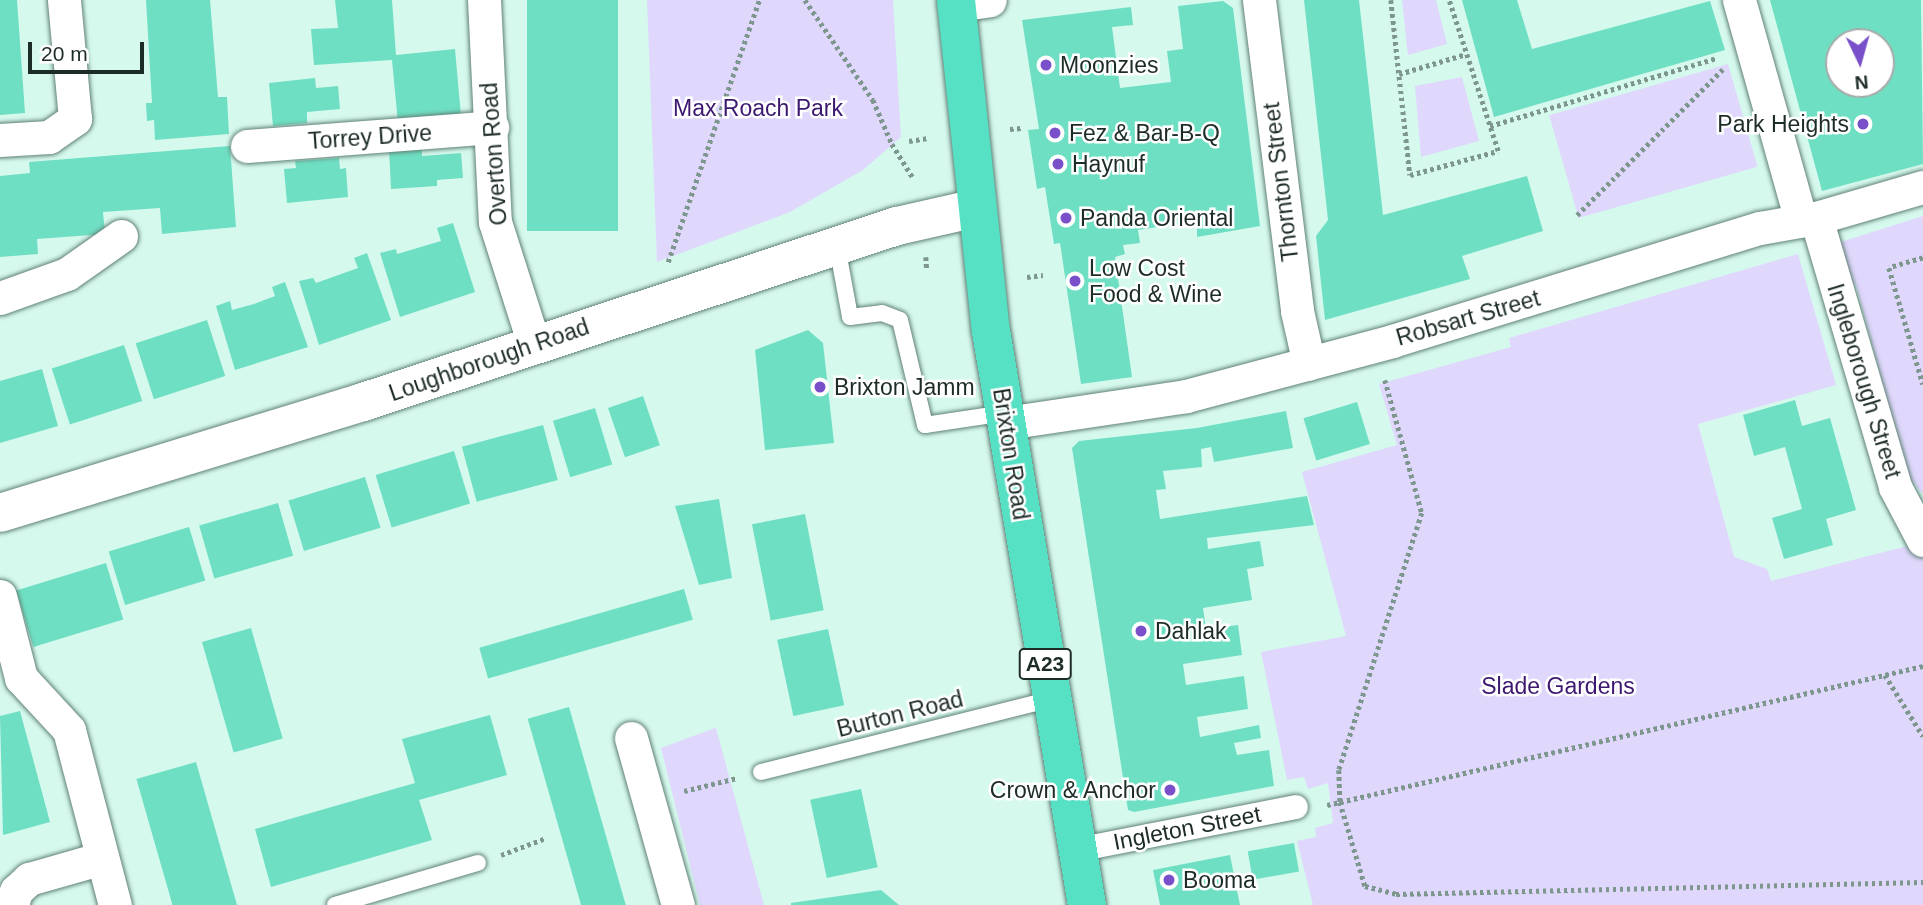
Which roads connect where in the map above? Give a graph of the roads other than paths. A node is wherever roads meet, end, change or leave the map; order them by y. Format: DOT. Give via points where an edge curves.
graph roads {
  1 [pos="64,0"];
  2 [pos="484,0"];
  3 [pos="1259,0"];
  4 [pos="1738,0"];
  5 [pos="967,2"];
  6 [pos="492,127"];
  7 [pos="0,141"];
  8 [pos="247,146"];
  9 [pos="1923,187"];
  10 [pos="977,208"];
  11 [pos="1808,219"];
  12 [pos="121,236"];
  13 [pos="837,245"];
  14 [pos="0,298"];
  15 [pos="534,344"];
  16 [pos="1309,364"];
  17 [pos="1005,418"];
  18 [pos="0,513"];
  19 [pos="1923,540"];
  20 [pos="0,596"];
  21 [pos="1051,699"];
  22 [pos="631,738"];
  23 [pos="761,772"];
  24 [pos="1296,807"];
  25 [pos="1077,850"];
  26 [pos="102,858"];
  27 [pos="478,863"];
  28 [pos="12,905"];
  29 [pos="115,905"];
  30 [pos="335,905"];
  31 [pos="678,905"];
  32 [pos="1087,905"];
  1 -- 7 [label="street" via="75,119 48,137"];
  2 -- 6 [label="street, Overton Road"];
  3 -- 16 [label="street, Thornton Street" via="1297,311"];
  4 -- 11 [label="street, Ingleborough Street" via="1740,56"];
  5 -- 10 [label="highway, Brixton Road / A23"];
  6 -- 8 [label="street, Torrey Drive"];
  6 -- 15 [label="street, Overton Road" via="495,222"];
  9 -- 11 [label="street, Robsart Street"];
  10 -- 13 [label="street, Loughborough Road" via="945,212"];
  10 -- 17 [label="highway, Brixton Road / A23"];
  11 -- 16 [label="street, Robsart Street" via="1760,228"];
  11 -- 19 [label="street, Ingleborough Street" via="1895,487"];
  12 -- 14 [label="street" via="67,274"];
  13 -- 15 [label="street, Loughborough Road"];
  13 -- 17 [label="lane" via="850,317 882,313 900,320 925,425"];
  15 -- 18 [label="street, Loughborough Road" via="363,402"];
  16 -- 17 [label="street, Robsart Street" via="1186,396"];
  17 -- 21 [label="highway, Brixton Road / A23"];
  20 -- 26 [label="street" via="21,678 69,730"];
  21 -- 23 [label="lane, Burton Road"];
  21 -- 25 [label="highway, Brixton Road / A23"];
  22 -- 31 [label="street"];
  24 -- 25 [label="street, Ingleton Street"];
  25 -- 32 [label="highway, Brixton Road / A23"];
  26 -- 28 [label="street" via="29,879 16,891"];
  26 -- 29 [label="street"];
  27 -- 30 [label="lane"];
}
